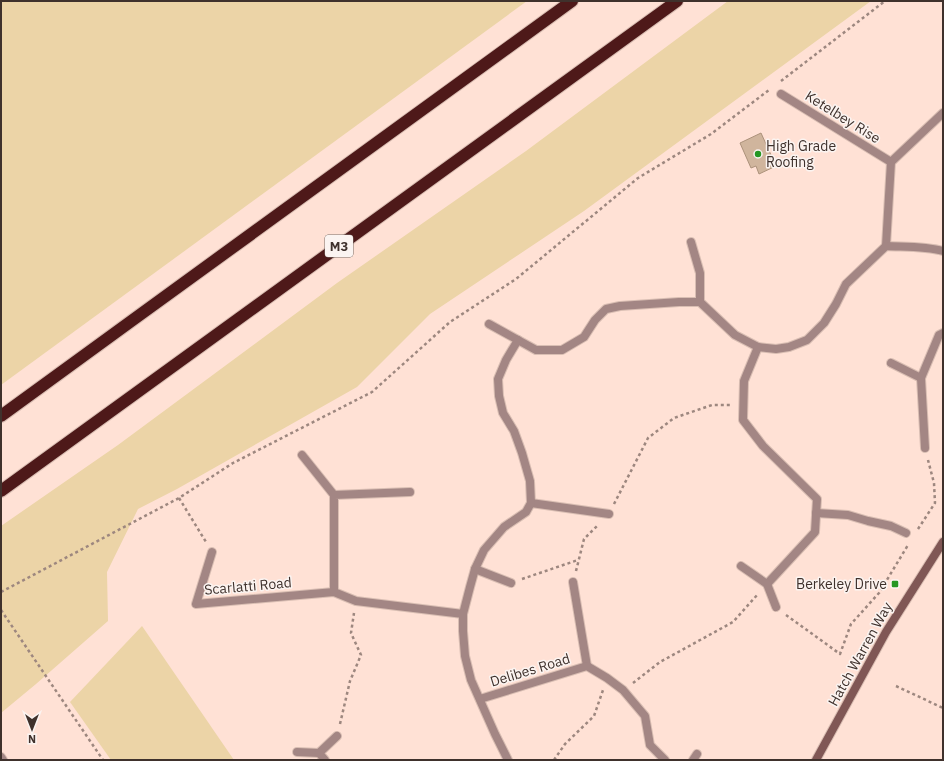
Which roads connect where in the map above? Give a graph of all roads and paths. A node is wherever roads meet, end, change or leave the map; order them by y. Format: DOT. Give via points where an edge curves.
graph roads {
  1 [pos="572,1"];
  2 [pos="677,1"];
  3 [pos="885,1"];
  4 [pos="776,85"];
  5 [pos="771,89"];
  6 [pos="781,94"];
  7 [pos="943,113"];
  8 [pos="891,162"];
  9 [pos="691,242"];
  10 [pos="886,246"];
  11 [pos="943,251"];
  12 [pos="700,302"];
  13 [pos="489,324"];
  14 [pos="943,333"];
  15 [pos="518,340"];
  16 [pos="758,347"];
  17 [pos="891,363"];
  18 [pos="921,378"];
  19 [pos="743,404"];
  20 [pos="1,416"];
  21 [pos="925,448"];
  22 [pos="302,455"];
  23 [pos="1,491"];
  24 [pos="410,492"];
  25 [pos="334,495"];
  26 [pos="179,498"];
  27 [pos="531,502"];
  28 [pos="816,513"];
  29 [pos="609,514"];
  30 [pos="906,532"];
  31 [pos="915,534"];
  32 [pos="911,540"];
  33 [pos="943,542"];
  34 [pos="212,552"];
  35 [pos="578,560"];
  36 [pos="741,566"];
  37 [pos="475,568"];
  38 [pos="573,582"];
  39 [pos="511,583"];
  40 [pos="767,584"];
  41 [pos="1,592"];
  42 [pos="334,592"];
  43 [pos="356,601"];
  44 [pos="776,607"];
  45 [pos="1,610"];
  46 [pos="463,614"];
  47 [pos="587,666"];
  48 [pos="607,678"];
  49 [pos="896,686"];
  50 [pos="623,690"];
  51 [pos="480,699"];
  52 [pos="943,708"];
  53 [pos="337,736"];
  54 [pos="297,752"];
  55 [pos="319,753"];
  56 [pos="1,757"];
  57 [pos="4,760"];
  58 [pos="103,760"];
  59 [pos="324,760"];
  60 [pos="508,760"];
  61 [pos="554,760"];
  62 [pos="665,760"];
  63 [pos="816,760"];
  1 -- 20 [label="highway"];
  2 -- 23 [label="highway, M3"];
  3 -- 4 [label="path"];
  5 -- 26 [label="path" via="711,134 638,178 516,279 450,322 372,392 233,463"];
  6 -- 8 [label="street, Ketelbey Rise"];
  7 -- 8 [label="street"];
  8 -- 10 [label="street"];
  9 -- 12 [label="street" via="700,273"];
  10 -- 11 [label="street"];
  10 -- 16 [label="street" via="846,284 824,323 807,340 776,349"];
  12 -- 15 [label="street" via="606,309 584,337 562,350 536,350"];
  12 -- 16 [label="street" via="735,335"];
  13 -- 15 [label="street"];
  14 -- 18 [label="street" via="939,335"];
  15 -- 27 [label="street" via="498,379 499,396 503,413 514,431 522,453 530,481"];
  16 -- 19 [label="street" via="744,381"];
  17 -- 18 [label="street"];
  18 -- 21 [label="street"];
  19 -- 28 [label="street" via="743,420 763,446 817,499"];
  19 -- 29 [label="path" via="712,405 674,418 648,438"];
  21 -- 31 [label="path" via="934,484 935,503"];
  22 -- 25 [label="street"];
  24 -- 25 [label="street"];
  25 -- 42 [label="street"];
  26 -- 34 [label="path"];
  26 -- 41 [label="path"];
  27 -- 29 [label="street"];
  27 -- 37 [label="street" via="526,512 504,527 484,550"];
  28 -- 30 [label="street" via="848,515"];
  28 -- 40 [label="street" via="815,532"];
  29 -- 35 [label="path" via="584,539"];
  32 -- 44 [label="path" via="879,593 851,624 840,654"];
  33 -- 63 [label="street, Hatch Warren Way" via="886,632"];
  34 -- 42 [label="street, Scarlatti Road" via="196,604"];
  35 -- 38 [label="path"];
  35 -- 39 [label="path"];
  36 -- 40 [label="street"];
  37 -- 39 [label="street"];
  37 -- 46 [label="street"];
  38 -- 47 [label="street, Delibes Road"];
  40 -- 44 [label="street"];
  40 -- 50 [label="path" via="733,622 660,662"];
  42 -- 43 [label="street, Scarlatti Road"];
  43 -- 46 [label="street, Scarlatti Road"];
  43 -- 53 [label="path" via="351,633 361,655 350,681"];
  45 -- 58 [label="path"];
  46 -- 51 [label="street" via="465,656 471,680"];
  47 -- 48 [label="street, Delibes Road"];
  47 -- 51 [label="street, Delibes Road"];
  48 -- 50 [label="street, Delibes Road"];
  48 -- 61 [label="path" via="594,716 565,744"];
  49 -- 52 [label="path"];
  50 -- 62 [label="street, Delibes Road" via="645,716 650,745"];
  51 -- 60 [label="street"];
  53 -- 55 [label="street"];
  54 -- 55 [label="street"];
  55 -- 59 [label="street"];
  56 -- 57 [label="street"];
}
